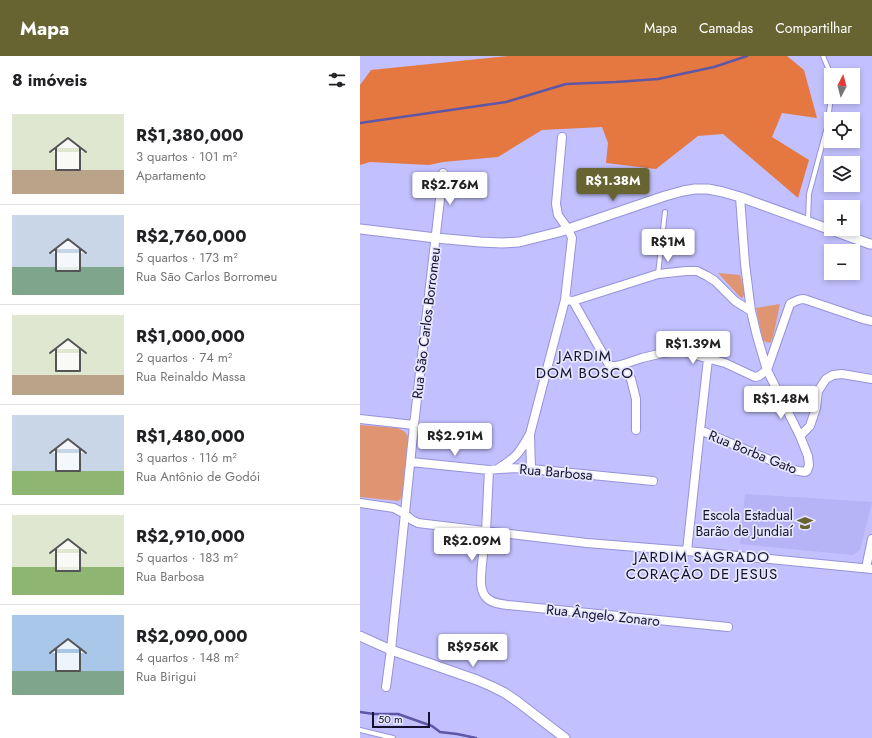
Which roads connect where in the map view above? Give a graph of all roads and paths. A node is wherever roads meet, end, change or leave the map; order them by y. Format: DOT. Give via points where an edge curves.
graph roads {
  1 [pos="823,56"];
  2 [pos="828,68"];
  3 [pos="830,104"];
  4 [pos="562,137"];
  5 [pos="443,173"];
  6 [pos="740,198"];
  7 [pos="665,212"];
  8 [pos="808,222"];
  9 [pos="360,228"];
  10 [pos="568,229"];
  11 [pos="436,238"];
  12 [pos="871,244"];
  13 [pos="658,274"];
  14 [pos="569,300"];
  15 [pos="751,311"];
  16 [pos="872,321"];
  17 [pos="708,359"];
  18 [pos="622,365"];
  19 [pos="767,370"];
  20 [pos="872,378"];
  21 [pos="360,419"];
  22 [pos="414,425"];
  23 [pos="636,430"];
  24 [pos="700,430"];
  25 [pos="530,434"];
  26 [pos="800,436"];
  27 [pos="411,462"];
  28 [pos="499,468"];
  29 [pos="531,469"];
  30 [pos="489,470"];
  31 [pos="653,481"];
  32 [pos="360,503"];
  33 [pos="405,514"];
  34 [pos="486,532"];
  35 [pos="872,539"];
  36 [pos="687,551"];
  37 [pos="869,569"];
  38 [pos="728,627"];
  39 [pos="360,636"];
  40 [pos="391,650"];
  41 [pos="386,687"];
  42 [pos="360,730"];
  43 [pos="393,738"];
  44 [pos="565,738"];
  1 -- 2 [label="lane"];
  3 -- 8 [label="lane" via="827,127 809,194"];
  4 -- 10 [label="street" via="556,204 558,215"];
  5 -- 11 [label="street, Rua São Carlos Borromeu"];
  6 -- 8 [label="street"];
  6 -- 10 [label="street" via="708,189 683,191"];
  6 -- 15 [label="street"];
  7 -- 13 [label="lane"];
  8 -- 12 [label="street"];
  9 -- 11 [label="street"];
  10 -- 11 [label="street" via="519,242"];
  10 -- 14 [label="street" via="572,238"];
  11 -- 22 [label="street, Rua São Carlos Borromeu"];
  13 -- 14 [label="street"];
  13 -- 15 [label="street" via="697,272 715,281 735,301"];
  14 -- 18 [label="street" via="610,366"];
  14 -- 25 [label="street"];
  15 -- 19 [label="street"];
  16 -- 19 [label="street" via="799,299 790,304"];
  17 -- 18 [label="street" via="676,351"];
  17 -- 19 [label="street" via="725,363 755,377"];
  17 -- 24 [label="street"];
  18 -- 23 [label="street" via="631,379 636,399"];
  19 -- 26 [label="street"];
  20 -- 26 [label="street" via="842,374 826,379 818,391 810,426"];
  21 -- 22 [label="street"];
  22 -- 27 [label="street, Rua São Carlos Borromeu"];
  24 -- 26 [label="street, Rua Borba Gato" via="803,472 807,471 809,462"];
  24 -- 36 [label="street"];
  25 -- 28 [label="street" via="512,460"];
  25 -- 29 [label="street"];
  27 -- 30 [label="street, Rua Barbosa"];
  27 -- 33 [label="street, Rua São Carlos Borromeu"];
  28 -- 29 [label="street, Rua Barbosa"];
  28 -- 30 [label="street, Rua Barbosa"];
  29 -- 31 [label="street, Rua Barbosa"];
  30 -- 34 [label="street"];
  32 -- 33 [label="street" via="390,506"];
  33 -- 34 [label="street" via="418,523"];
  33 -- 40 [label="street, Rua São Carlos Borromeu"];
  34 -- 36 [label="street"];
  34 -- 38 [label="street, Rua Ângelo Zonaro" via="481,584 486,597 494,603"];
  35 -- 37 [label="street"];
  36 -- 37 [label="street"];
  39 -- 40 [label="street"];
  40 -- 41 [label="street, Rua São Carlos Borromeu"];
  40 -- 44 [label="street" via="477,680 505,693"];
  42 -- 43 [label="lane"];
}
